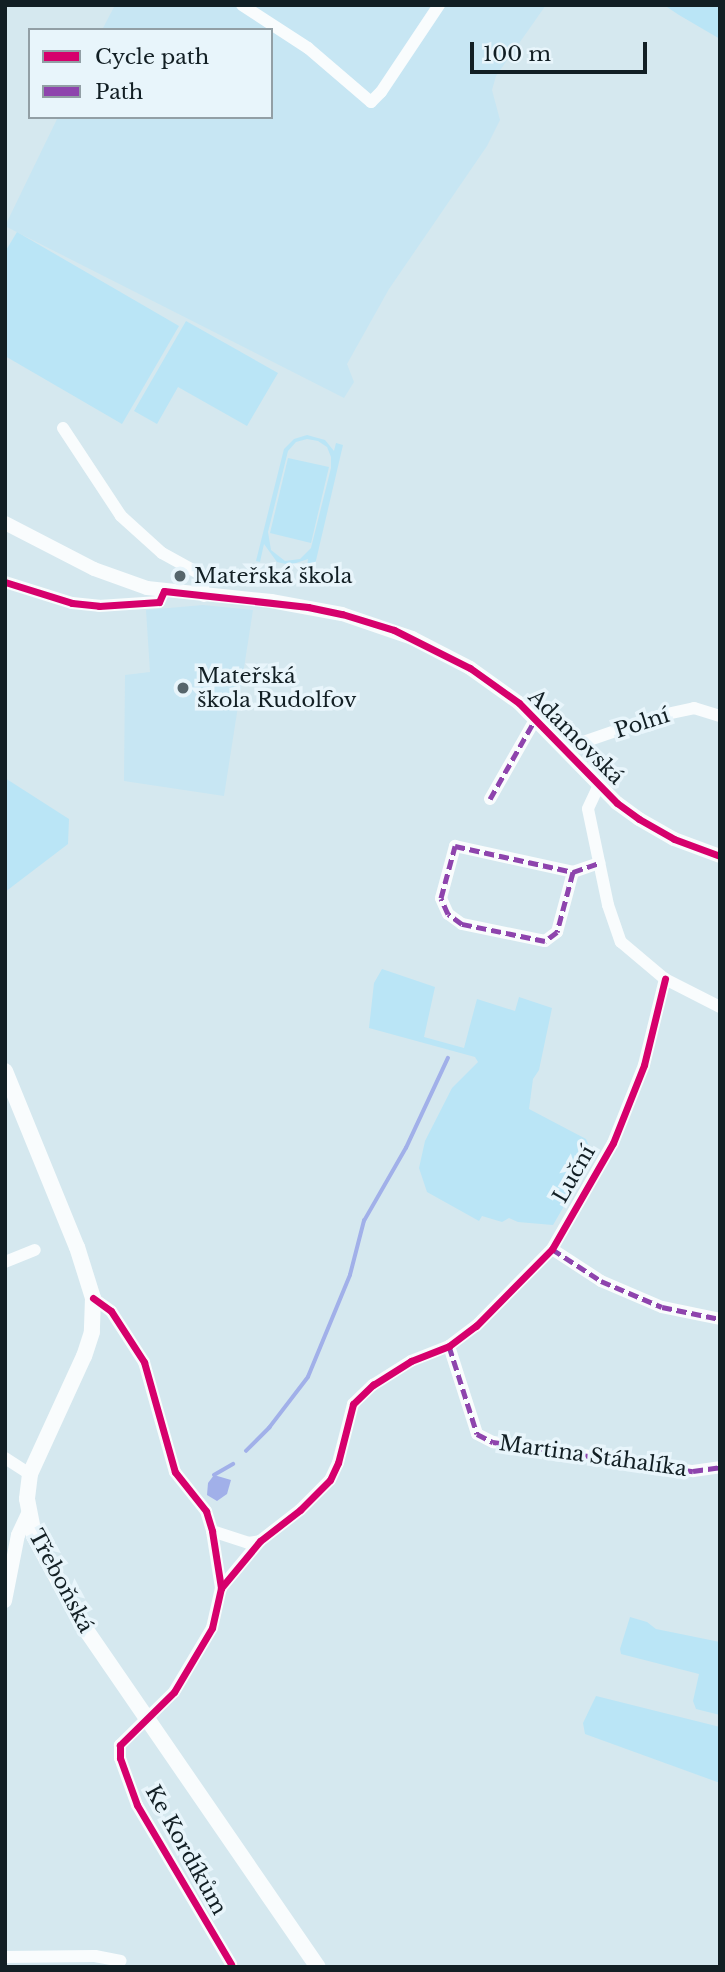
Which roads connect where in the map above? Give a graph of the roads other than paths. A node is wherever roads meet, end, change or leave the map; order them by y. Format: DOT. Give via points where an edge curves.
graph roads {
  1 [pos="242,5"];
  2 [pos="439,5"];
  3 [pos="63,428"];
  4 [pos="5,523"];
  5 [pos="5,582"];
  6 [pos="204,596"];
  7 [pos="161,597"];
  8 [pos="720,716"];
  9 [pos="536,718"];
  10 [pos="566,748"];
  11 [pos="599,785"];
  12 [pos="490,799"];
  13 [pos="720,856"];
  14 [pos="599,863"];
  15 [pos="573,872"];
  16 [pos="665,979"];
  17 [pos="720,1007"];
  18 [pos="5,1071"];
  19 [pos="552,1249"];
  20 [pos="35,1250"];
  21 [pos="5,1262"];
  22 [pos="93,1298"];
  23 [pos="720,1320"];
  24 [pos="449,1346"];
  25 [pos="5,1458"];
  26 [pos="720,1467"];
  27 [pos="30,1474"];
  28 [pos="28,1514"];
  29 [pos="212,1531"];
  30 [pos="12,1534"];
  31 [pos="260,1541"];
  32 [pos="222,1588"];
  33 [pos="5,1601"];
  34 [pos="145,1718"];
  35 [pos="5,1958"];
  36 [pos="121,1961"];
  37 [pos="56,1963"];
  38 [pos="231,1964"];
  39 [pos="318,1967"];
  1 -- 2 [label="street" via="308,48 370,102"];
  3 -- 6 [label="street" via="121,516 162,553 202,575"];
  4 -- 7 [label="street, Adamovská"];
  5 -- 7 [label="street" via="99,607"];
  6 -- 7 [label="street, Adamovská"];
  6 -- 9 [label="street, Adamovská" via="308,607 394,630 470,667"];
  8 -- 10 [label="street, Polní" via="694,708"];
  9 -- 10 [label="street, Adamovská"];
  9 -- 12 [label="street"];
  10 -- 11 [label="street, Adamovská"];
  11 -- 13 [label="street, Adamovská" via="639,820"];
  11 -- 14 [label="street" via="588,809"];
  14 -- 15 [label="street"];
  14 -- 16 [label="street" via="621,942"];
  15 -- 15 [label="street" via="557,932 545,941 462,924 448,914 442,898 455,846"];
  16 -- 17 [label="street"];
  16 -- 19 [label="street, Luční" via="644,1065 613,1143"];
  18 -- 22 [label="main road, Třeboňská" via="77,1247"];
  19 -- 23 [label="street" via="601,1282 662,1307"];
  19 -- 24 [label="street, Luční" via="476,1326"];
  20 -- 21 [label="street"];
  22 -- 27 [label="main road, Třeboňská" via="92,1332 84,1356"];
  22 -- 29 [label="street" via="111,1311 144,1362 175,1472 206,1511"];
  24 -- 26 [label="street, Martina Stáhalíka" via="477,1434 493,1442 693,1471"];
  24 -- 31 [label="street, Luční" via="411,1361 373,1385 353,1405 330,1480"];
  25 -- 27 [label="street"];
  27 -- 28 [label="main road, Třeboňská"];
  28 -- 30 [label="street"];
  28 -- 34 [label="main road, Třeboňská" via="34,1536 82,1624"];
  29 -- 31 [label="street" via="248,1543"];
  29 -- 32 [label="street"];
  30 -- 33 [label="street"];
  31 -- 32 [label="street, Luční"];
  32 -- 34 [label="street, Ke Kordíkům" via="212,1628 174,1692"];
  34 -- 38 [label="street, Ke Kordíkům" via="120,1745 120,1758 137,1805"];
  34 -- 39 [label="main road, Třeboňská"];
  35 -- 37 [label="street"];
  36 -- 37 [label="street" via="95,1956"];
}
